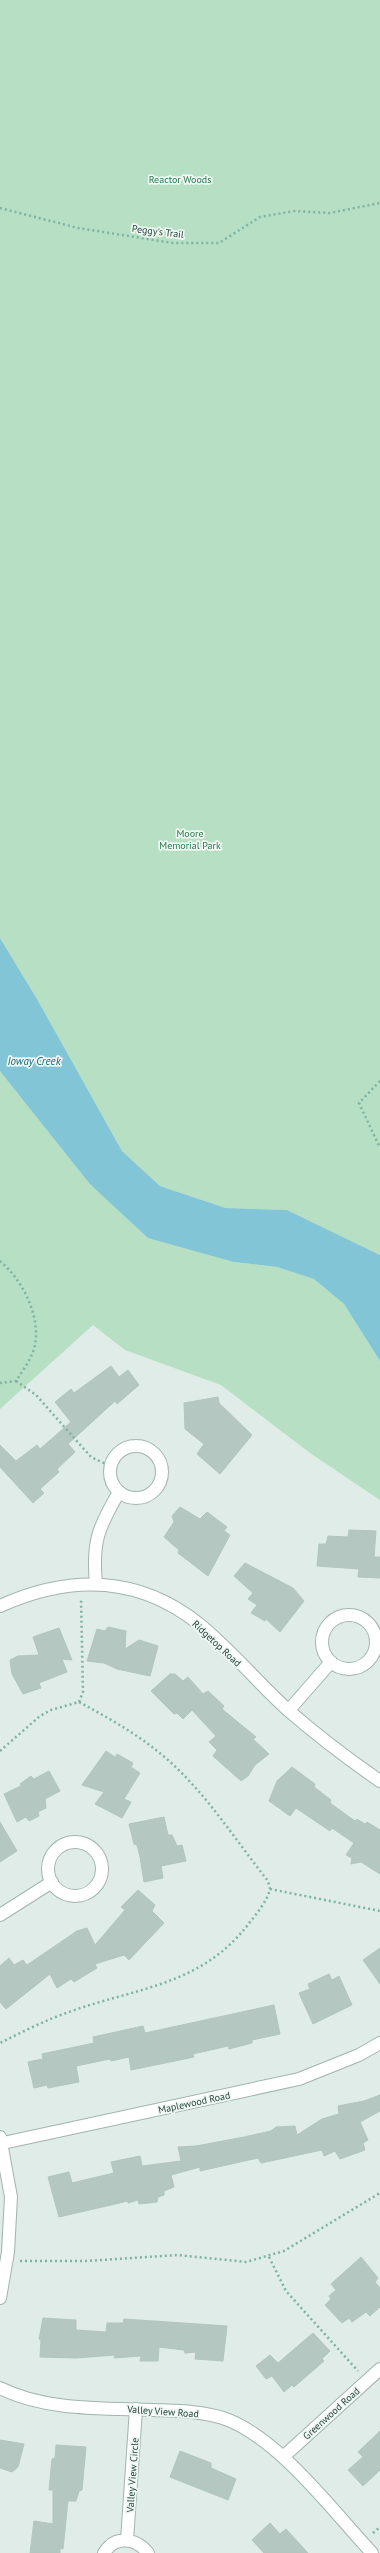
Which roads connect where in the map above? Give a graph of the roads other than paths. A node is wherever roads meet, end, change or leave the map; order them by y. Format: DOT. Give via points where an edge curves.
graph roads {
  1 [pos="119,1492"];
  2 [pos="96,1584"];
  3 [pos="0,1606"];
  4 [pos="331,1662"];
  5 [pos="289,1710"];
  6 [pos="380,1781"];
  7 [pos="52,1882"];
  8 [pos="0,1915"];
  9 [pos="380,2043"];
  10 [pos="1,2140"];
  11 [pos="0,2298"];
  12 [pos="380,2369"];
  13 [pos="0,2388"];
  14 [pos="136,2409"];
  15 [pos="283,2457"];
  16 [pos="127,2540"];
  17 [pos="104,2553"];
  18 [pos="148,2553"];
  19 [pos="372,2553"];
  1 -- 1 [label="street" via="110,1480 110,1466 120,1451 137,1445 154,1452 161,1464 162,1477 153,1493 136,1499"];
  1 -- 2 [label="street" via="101,1523 94,1557"];
  2 -- 3 [label="street, Ridgetop Road" via="64,1585 27,1594"];
  2 -- 5 [label="street, Ridgetop Road" via="126,1589 174,1606 200,1624"];
  4 -- 4 [label="street" via="348,1669 366,1663 372,1656 376,1643 374,1630 368,1622 357,1616 345,1615 330,1623 325,1630 323,1643"];
  4 -- 5 [label="street"];
  5 -- 6 [label="street, Ridgetop Road" via="339,1753"];
  7 -- 7 [label="street" via="48,1864 52,1856 65,1844 83,1843 98,1853 102,1874 90,1892 73,1896 61,1891"];
  7 -- 8 [label="street"];
  9 -- 10 [label="street, Maplewood Road" via="359,2055 299,2079"];
  10 -- 11 [label="street" via="11,2197 7,2260"];
  12 -- 15 [label="street, Greenwood Road"];
  13 -- 14 [label="street, Valley View Road" via="17,2397 47,2404"];
  14 -- 15 [label="street, Valley View Road" via="189,2411 224,2418 254,2435"];
  14 -- 16 [label="street, Valley View Circle"];
  15 -- 19 [label="street, Valley View Road"];
  16 -- 17 [label="street" via="111,2545"];
  16 -- 18 [label="street" via="136,2542"];
}
